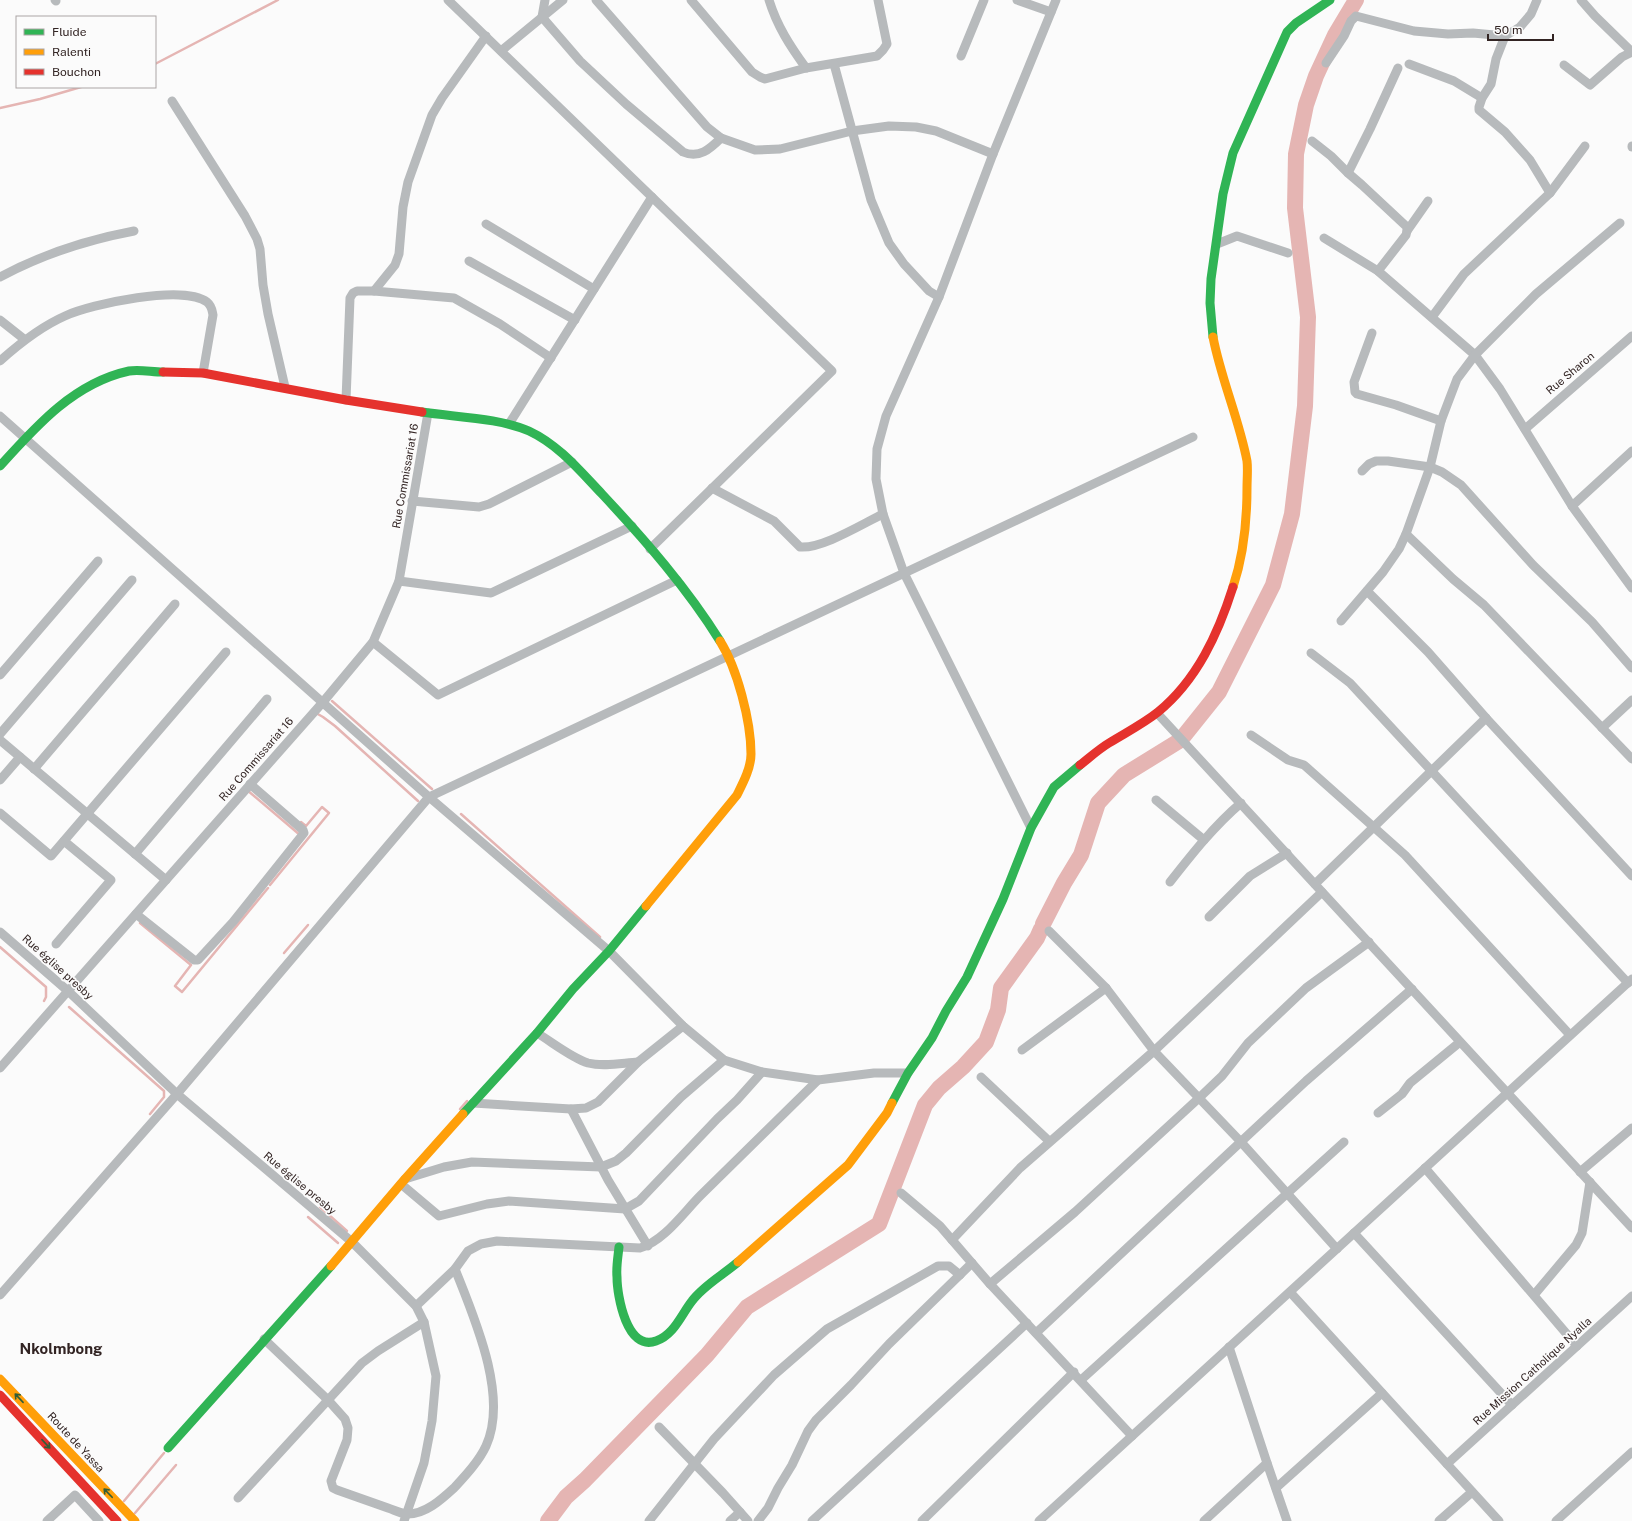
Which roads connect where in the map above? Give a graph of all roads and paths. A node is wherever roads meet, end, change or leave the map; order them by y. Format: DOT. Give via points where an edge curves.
graph roads {
  1 [pos="448,0"];
  2 [pos="545,0"];
  3 [pos="563,0"];
  4 [pos="596,0"];
  5 [pos="691,0"];
  6 [pos="769,0"];
  7 [pos="884,0"];
  8 [pos="984,0"];
  9 [pos="1017,0"];
  10 [pos="1056,0"];
  11 [pos="1537,0"];
  12 [pos="1580,0"];
  13 [pos="1329,1"];
  14 [pos="879,5"];
  15 [pos="1051,12"];
  16 [pos="542,17"];
  17 [pos="486,36"];
  18 [pos="1505,36"];
  19 [pos="501,51"];
  20 [pos="1632,52"];
  21 [pos="961,56"];
  22 [pos="1326,63"];
  23 [pos="834,64"];
  24 [pos="1410,64"];
  25 [pos="1564,65"];
  26 [pos="806,68"];
  27 [pos="1398,68"];
  28 [pos="1482,98"];
  29 [pos="172,101"];
  30 [pos="852,131"];
  31 [pos="721,138"];
  32 [pos="1312,141"];
  33 [pos="1585,146"];
  34 [pos="993,154"];
  35 [pos="1348,173"];
  36 [pos="1550,193"];
  37 [pos="652,197"];
  38 [pos="1428,201"];
  39 [pos="1620,223"];
  40 [pos="486,224"];
  41 [pos="134,231"];
  42 [pos="1408,231"];
  43 [pos="1324,238"];
  44 [pos="1217,244"];
  45 [pos="1288,253"];
  46 [pos="469,261"];
  47 [pos="1378,271"];
  48 [pos="0,277"];
  49 [pos="594,289"];
  50 [pos="374,291"];
  51 [pos="939,297"];
  52 [pos="1432,317"];
  53 [pos="0,320"];
  54 [pos="574,320"];
  55 [pos="1372,333"];
  56 [pos="1632,336"];
  57 [pos="24,339"];
  58 [pos="1475,355"];
  59 [pos="551,358"];
  60 [pos="0,361"];
  61 [pos="203,373"];
  62 [pos="285,387"];
  63 [pos="346,400"];
  64 [pos="428,413"];
  65 [pos="0,416"];
  66 [pos="1442,421"];
  67 [pos="509,424"];
  68 [pos="1524,429"];
  69 [pos="1193,437"];
  70 [pos="25,438"];
  71 [pos="1632,451"];
  72 [pos="572,462"];
  73 [pos="0,466"];
  74 [pos="1430,467"];
  75 [pos="1362,471"];
  76 [pos="712,488"];
  77 [pos="412,501"];
  78 [pos="1572,506"];
  79 [pos="883,514"];
  80 [pos="632,526"];
  81 [pos="1406,534"];
  82 [pos="650,549"];
  83 [pos="98,560"];
  84 [pos="904,573"];
  85 [pos="1629,576"];
  86 [pos="132,580"];
  87 [pos="677,580"];
  88 [pos="399,581"];
  89 [pos="1632,588"];
  90 [pos="1367,591"];
  91 [pos="175,604"];
  92 [pos="1341,621"];
  93 [pos="373,642"];
  94 [pos="226,652"];
  95 [pos="1311,653"];
  96 [pos="729,655"];
  97 [pos="1632,668"];
  98 [pos="0,675"];
  99 [pos="267,699"];
  100 [pos="1632,700"];
  101 [pos="323,702"];
  102 [pos="1157,713"];
  103 [pos="1486,718"];
  104 [pos="1602,728"];
  105 [pos="0,734"];
  106 [pos="1251,735"];
  107 [pos="0,740"];
  108 [pos="20,757"];
  109 [pos="1632,758"];
  110 [pos="34,769"];
  111 [pos="1432,771"];
  112 [pos="0,780"];
  113 [pos="250,784"];
  114 [pos="430,796"];
  115 [pos="1156,800"];
  116 [pos="1241,803"];
  117 [pos="87,814"];
  118 [pos="1,817"];
  119 [pos="1031,828"];
  120 [pos="1374,828"];
  121 [pos="1204,840"];
  122 [pos="64,841"];
  123 [pos="1287,853"];
  124 [pos="135,854"];
  125 [pos="1632,876"];
  126 [pos="166,880"];
  127 [pos="1170,882"];
  128 [pos="1315,884"];
  129 [pos="1322,892"];
  130 [pos="136,914"];
  131 [pos="1209,917"];
  132 [pos="0,932"];
  133 [pos="1049,932"];
  134 [pos="1369,942"];
  135 [pos="56,944"];
  136 [pos="609,951"];
  137 [pos="1630,981"];
  138 [pos="1106,988"];
  139 [pos="1412,989"];
  140 [pos="68,991"];
  141 [pos="683,1026"];
  142 [pos="537,1033"];
  143 [pos="1570,1036"];
  144 [pos="1460,1042"];
  145 [pos="1022,1050"];
  146 [pos="1154,1050"];
  147 [pos="724,1060"];
  148 [pos="638,1062"];
  149 [pos="0,1068"];
  150 [pos="762,1072"];
  151 [pos="908,1074"];
  152 [pos="981,1077"];
  153 [pos="818,1080"];
  154 [pos="1508,1093"];
  155 [pos="178,1094"];
  156 [pos="1199,1098"];
  157 [pos="473,1103"];
  158 [pos="571,1109"];
  159 [pos="1378,1113"];
  160 [pos="1632,1128"];
  161 [pos="1049,1141"];
  162 [pos="1241,1142"];
  163 [pos="1344,1142"];
  164 [pos="601,1167"];
  165 [pos="1425,1168"];
  166 [pos="1580,1172"];
  167 [pos="403,1181"];
  168 [pos="1590,1182"];
  169 [pos="901,1193"];
  170 [pos="1287,1194"];
  171 [pos="626,1209"];
  172 [pos="1632,1228"];
  173 [pos="1354,1233"];
  174 [pos="952,1240"];
  175 [pos="352,1242"];
  176 [pos="648,1246"];
  177 [pos="619,1247"];
  178 [pos="1337,1249"];
  179 [pos="972,1263"];
  180 [pos="454,1268"];
  181 [pos="960,1275"];
  182 [pos="990,1284"];
  183 [pos="1290,1292"];
  184 [pos="0,1295"];
  185 [pos="1534,1295"];
  186 [pos="1632,1296"];
  187 [pos="416,1306"];
  188 [pos="424,1322"];
  189 [pos="1026,1323"];
  190 [pos="1036,1333"];
  191 [pos="264,1339"];
  192 [pos="1577,1346"];
  193 [pos="1229,1347"];
  194 [pos="1074,1372"];
  195 [pos="0,1379"];
  196 [pos="1081,1380"];
  197 [pos="1382,1393"];
  198 [pos="0,1395"];
  199 [pos="328,1400"];
  200 [pos="1512,1406"];
  201 [pos="659,1427"];
  202 [pos="1132,1436"];
  203 [pos="168,1448"];
  204 [pos="1632,1452"];
  205 [pos="1267,1463"];
  206 [pos="1447,1464"];
  207 [pos="694,1465"];
  208 [pos="1276,1488"];
  209 [pos="1472,1492"];
  210 [pos="238,1498"];
  211 [pos="123,1508"];
  212 [pos="740,1512"];
  213 [pos="405,1517"];
  214 [pos="115,1519"];
  215 [pos="47,1521"];
  216 [pos="99,1521"];
  217 [pos="135,1521"];
  218 [pos="649,1521"];
  219 [pos="730,1521"];
  220 [pos="748,1521"];
  221 [pos="758,1521"];
  222 [pos="812,1521"];
  223 [pos="922,1521"];
  224 [pos="1039,1521"];
  225 [pos="1204,1521"];
  226 [pos="1288,1521"];
  227 [pos="1439,1521"];
  228 [pos="1499,1521"];
  229 [pos="1556,1521"];
  1 -- 17 [label="street"];
  2 -- 16 [label="street"];
  3 -- 16 [label="street"];
  4 -- 31 [label="street" via="707,127"];
  5 -- 26 [label="street" via="752,72 760,77 773,78"];
  6 -- 26 [label="street" via="778,25"];
  7 -- 14 [label="street"];
  8 -- 21 [label="street"];
  9 -- 15 [label="street"];
  10 -- 15 [label="street"];
  11 -- 18 [label="street" via="1520,27"];
  12 -- 20 [label="street"];
  13 -- 44 [label="street" via="1314,9 1286,32 1233,152 1223,194"];
  14 -- 23 [label="street" via="887,44 883,50 878,56"];
  15 -- 34 [label="street"];
  16 -- 19 [label="street"];
  16 -- 31 [label="street" via="580,61 683,152 691,156 697,155 712,147"];
  17 -- 19 [label="street"];
  17 -- 50 [label="street" via="432,116 408,182 402,207 399,254 395,265"];
  18 -- 22 [label="street" via="1414,31 1356,16"];
  18 -- 28 [label="street" via="1496,59 1491,84"];
  19 -- 37 [label="street"];
  20 -- 25 [label="street" via="1622,57 1590,85"];
  23 -- 26 [label="street"];
  23 -- 30 [label="street"];
  24 -- 28 [label="street" via="1454,81"];
  27 -- 35 [label="street"];
  28 -- 36 [label="street" via="1479,110 1505,132 1530,160"];
  29 -- 62 [label="street" via="257,239 268,314"];
  30 -- 31 [label="street" via="780,149 755,150"];
  30 -- 34 [label="street" via="889,126 916,127"];
  30 -- 51 [label="street" via="871,200 889,243 929,291"];
  32 -- 35 [label="street"];
  33 -- 36 [label="street"];
  34 -- 51 [label="street"];
  35 -- 42 [label="street" via="1407,227"];
  36 -- 52 [label="street" via="1464,274"];
  37 -- 49 [label="street"];
  37 -- 76 [label="street" via="832,371"];
  38 -- 42 [label="street"];
  39 -- 58 [label="street" via="1536,294"];
  40 -- 49 [label="street"];
  41 -- 48 [label="street" via="65,248"];
  42 -- 47 [label="street"];
  43 -- 47 [label="street"];
  44 -- 45 [label="street" via="1237,236"];
  44 -- 102 [label="street" via="1211,279 1211,328 1217,359 1247,462 1247,517 1241,563 1226,610 1205,657 1183,689"];
  46 -- 54 [label="street"];
  47 -- 52 [label="street"];
  49 -- 54 [label="street"];
  50 -- 59 [label="street" via="454,298 500,324"];
  50 -- 63 [label="street" via="357,291 350,298"];
  51 -- 79 [label="street" via="886,416 877,449 876,479"];
  52 -- 58 [label="street"];
  53 -- 57 [label="street"];
  54 -- 59 [label="street"];
  55 -- 66 [label="street" via="1354,382 1355,392"];
  56 -- 68 [label="street, Rue Sharon"];
  57 -- 60 [label="street"];
  57 -- 61 [label="street" via="66,315 123,299 179,295 194,297 206,301 211,306 213,315"];
  58 -- 66 [label="street" via="1457,379"];
  58 -- 68 [label="street" via="1500,389"];
  59 -- 67 [label="street"];
  61 -- 62 [label="street"];
  61 -- 70 [label="street" via="130,371 104,379 80,391 56,408"];
  62 -- 63 [label="street"];
  63 -- 64 [label="street"];
  64 -- 67 [label="street"];
  64 -- 77 [label="street, Rue Commissariat 16"];
  65 -- 70 [label="street"];
  66 -- 74 [label="street"];
  67 -- 72 [label="street" via="529,430 551,443"];
  68 -- 78 [label="street"];
  69 -- 84 [label="street"];
  70 -- 73 [label="street"];
  70 -- 101 [label="street"];
  71 -- 78 [label="street"];
  72 -- 77 [label="street" via="479,507"];
  72 -- 80 [label="street"];
  74 -- 75 [label="street" via="1376,461"];
  74 -- 81 [label="street"];
  74 -- 97 [label="street" via="1461,485 1533,565 1592,622"];
  76 -- 79 [label="street" via="774,521 800,547 808,548 832,539"];
  76 -- 82 [label="street"];
  77 -- 88 [label="street, Rue Commissariat 16"];
  78 -- 85 [label="street"];
  79 -- 84 [label="street"];
  80 -- 82 [label="street"];
  80 -- 88 [label="street" via="492,593"];
  81 -- 90 [label="street" via="1399,549"];
  81 -- 104 [label="street" via="1484,605"];
  82 -- 87 [label="street"];
  83 -- 98 [label="street"];
  84 -- 96 [label="street"];
  84 -- 119 [label="street"];
  85 -- 89 [label="street"];
  86 -- 105 [label="street"];
  87 -- 93 [label="street" via="438,695"];
  87 -- 96 [label="street" via="701,610"];
  88 -- 93 [label="street, Rue Commissariat 16"];
  90 -- 92 [label="street"];
  90 -- 103 [label="street" via="1428,652"];
  91 -- 110 [label="street"];
  93 -- 101 [label="street, Rue Commissariat 16"];
  94 -- 117 [label="street"];
  95 -- 111 [label="street" via="1350,683"];
  96 -- 114 [label="street"];
  96 -- 136 [label="street" via="747,715 751,755 746,776 737,795"];
  99 -- 124 [label="street"];
  100 -- 104 [label="street"];
  101 -- 113 [label="street, Rue Commissariat 16"];
  101 -- 114 [label="street"];
  102 -- 116 [label="street"];
  102 -- 119 [label="street" via="1107,744 1054,787"];
  103 -- 111 [label="street"];
  103 -- 125 [label="street"];
  104 -- 109 [label="street"];
  106 -- 120 [label="street" via="1288,760 1304,765"];
  107 -- 108 [label="street"];
  108 -- 110 [label="street"];
  108 -- 112 [label="street"];
  110 -- 117 [label="street"];
  111 -- 120 [label="street"];
  111 -- 137 [label="street"];
  113 -- 126 [label="street, Rue Commissariat 16"];
  113 -- 130 [label="street" via="304,833 200,959 194,960"];
  114 -- 136 [label="street"];
  114 -- 155 [label="street"];
  115 -- 121 [label="street"];
  116 -- 121 [label="street"];
  116 -- 123 [label="street"];
  117 -- 122 [label="street"];
  117 -- 124 [label="street"];
  118 -- 122 [label="street" via="51,856"];
  119 -- 151 [label="street" via="1003,899 967,977"];
  120 -- 128 [label="street"];
  120 -- 143 [label="street" via="1405,856"];
  121 -- 127 [label="street"];
  122 -- 135 [label="street" via="111,880"];
  123 -- 128 [label="street"];
  123 -- 131 [label="street" via="1250,876"];
  124 -- 126 [label="street"];
  126 -- 130 [label="street, Rue Commissariat 16"];
  128 -- 129 [label="street"];
  129 -- 134 [label="street"];
  129 -- 146 [label="street"];
  130 -- 140 [label="street, Rue Commissariat 16"];
  132 -- 140 [label="street, Rue église presby"];
  133 -- 138 [label="street"];
  134 -- 139 [label="street"];
  134 -- 156 [label="street" via="1306,988 1248,1043 1222,1076"];
  136 -- 141 [label="street"];
  136 -- 142 [label="street"];
  137 -- 143 [label="street"];
  138 -- 145 [label="street"];
  138 -- 146 [label="street"];
  139 -- 144 [label="street"];
  139 -- 162 [label="street" via="1324,1065"];
  140 -- 149 [label="street, Rue Commissariat 16"];
  140 -- 155 [label="street, Rue église presby"];
  141 -- 147 [label="street"];
  141 -- 148 [label="street"];
  142 -- 148 [label="street" via="589,1063 607,1065"];
  142 -- 157 [label="street"];
  143 -- 154 [label="street"];
  144 -- 154 [label="street"];
  144 -- 159 [label="street"];
  146 -- 156 [label="street"];
  146 -- 161 [label="street"];
  147 -- 150 [label="street"];
  147 -- 164 [label="street" via="681,1097 626,1153 616,1161"];
  148 -- 158 [label="street" via="598,1102 586,1108"];
  150 -- 153 [label="street"];
  150 -- 171 [label="street" via="639,1201"];
  151 -- 153 [label="street" via="874,1073"];
  151 -- 177 [label="street" via="887,1113 848,1165 694,1298 680,1320 659,1340 650,1343 639,1341 630,1332 620,1305 617,1280"];
  152 -- 161 [label="street"];
  153 -- 176 [label="street" via="686,1210 661,1238"];
  154 -- 165 [label="street"];
  154 -- 166 [label="street"];
  155 -- 175 [label="street, Rue église presby"];
  155 -- 184 [label="street"];
  156 -- 162 [label="street"];
  156 -- 182 [label="street" via="1074,1212"];
  157 -- 158 [label="street"];
  157 -- 167 [label="street"];
  158 -- 164 [label="street"];
  160 -- 166 [label="street"];
  161 -- 174 [label="street"];
  162 -- 170 [label="street"];
  162 -- 190 [label="street"];
  163 -- 170 [label="street"];
  164 -- 167 [label="street" via="472,1162 444,1167"];
  164 -- 171 [label="street"];
  165 -- 173 [label="street"];
  165 -- 185 [label="street"];
  166 -- 168 [label="street"];
  167 -- 171 [label="street" via="438,1216 509,1201"];
  167 -- 175 [label="street"];
  168 -- 172 [label="street"];
  168 -- 185 [label="street" via="1582,1234 1576,1245"];
  169 -- 174 [label="street" via="940,1226"];
  170 -- 178 [label="street"];
  170 -- 196 [label="street"];
  171 -- 176 [label="street"];
  173 -- 178 [label="street"];
  173 -- 200 [label="street"];
  174 -- 179 [label="street"];
  175 -- 187 [label="street, Rue église presby"];
  175 -- 191 [label="street"];
  176 -- 177 [label="street"];
  177 -- 180 [label="street" via="497,1241 481,1244 468,1251"];
  178 -- 183 [label="street"];
  179 -- 181 [label="street"];
  179 -- 182 [label="street"];
  180 -- 187 [label="street"];
  180 -- 213 [label="street" via="489,1362 494,1401 491,1432 486,1447 466,1475 439,1502"];
  181 -- 207 [label="street" via="949,1266 938,1266 827,1329 774,1375 714,1439"];
  181 -- 221 [label="street" via="816,1420 768,1508"];
  182 -- 189 [label="street"];
  183 -- 193 [label="street"];
  183 -- 197 [label="street"];
  185 -- 192 [label="street"];
  186 -- 192 [label="street, Rue Mission Catholique Nyalla"];
  187 -- 188 [label="street, Rue église presby"];
  188 -- 199 [label="street" via="362,1363"];
  188 -- 213 [label="street, Rue église presby" via="436,1376 432,1420 424,1463"];
  189 -- 190 [label="street"];
  189 -- 222 [label="street"];
  190 -- 194 [label="street"];
  191 -- 199 [label="street"];
  191 -- 203 [label="street"];
  192 -- 200 [label="street, Rue Mission Catholique Nyalla"];
  193 -- 202 [label="street"];
  193 -- 205 [label="street"];
  194 -- 196 [label="street"];
  194 -- 223 [label="street"];
  211 -- 195 [label="street, Route de Yassa, one-way"];
  196 -- 202 [label="street"];
  197 -- 206 [label="street"];
  197 -- 208 [label="street"];
  198 -- 214 [label="street, one-way"];
  199 -- 210 [label="street"];
  199 -- 213 [label="street" via="345,1419 348,1428 347,1440 331,1482 333,1488"];
  200 -- 206 [label="street, Rue Mission Catholique Nyalla"];
  201 -- 207 [label="street"];
  202 -- 224 [label="street"];
  204 -- 229 [label="street"];
  205 -- 208 [label="street"];
  205 -- 225 [label="street"];
  206 -- 209 [label="street"];
  207 -- 212 [label="street"];
  207 -- 218 [label="street"];
  208 -- 226 [label="street"];
  209 -- 227 [label="street"];
  209 -- 228 [label="street"];
  211 -- 214 [label="street"];
  211 -- 217 [label="street, Route de Yassa"];
  212 -- 219 [label="street"];
  212 -- 220 [label="street"];
  215 -- 216 [label="street" via="75,1495"];
}
